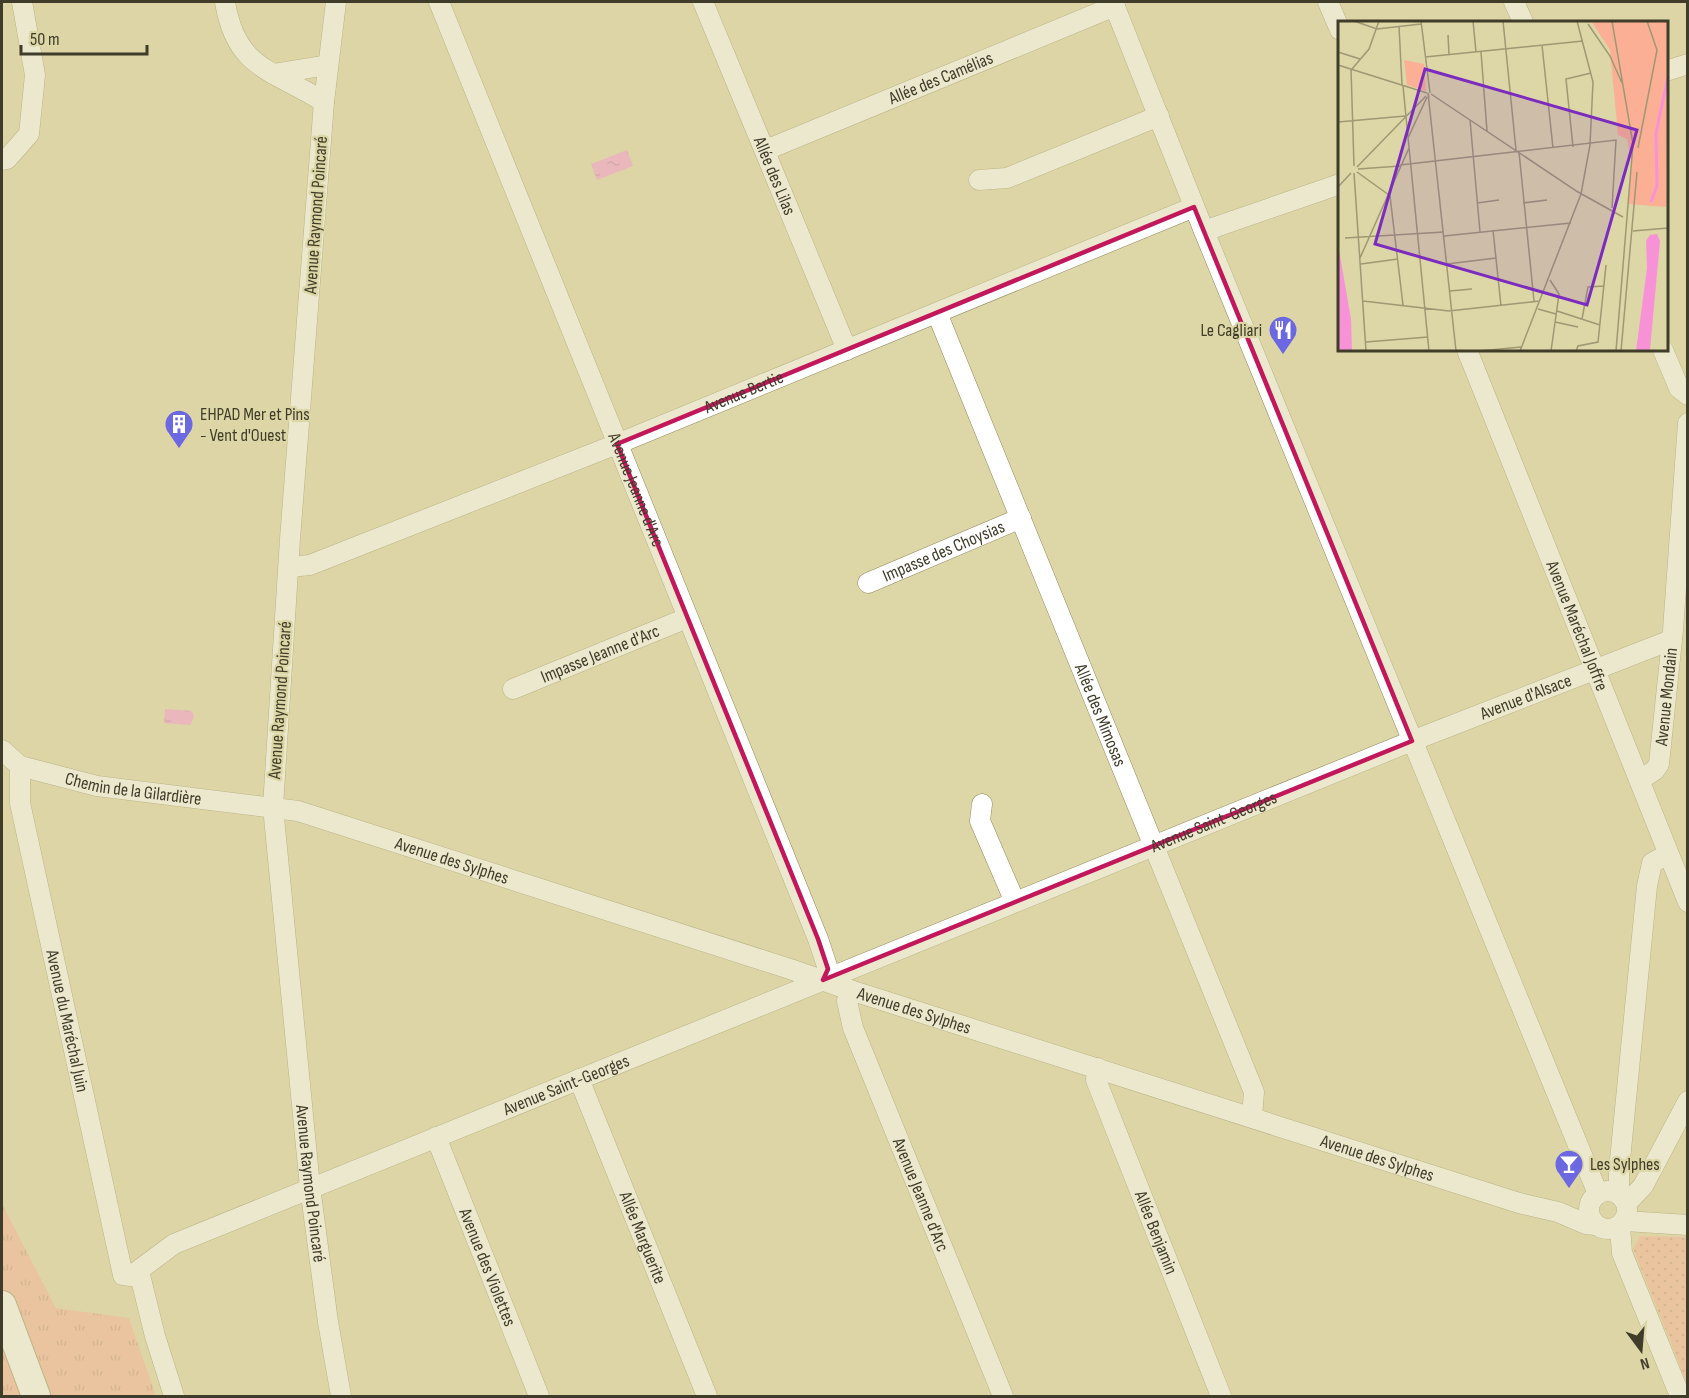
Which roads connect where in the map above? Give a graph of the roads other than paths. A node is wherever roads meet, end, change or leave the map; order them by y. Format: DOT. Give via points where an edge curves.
graph roads {
  1 [pos="22,2"];
  2 [pos="225,2"];
  3 [pos="336,2"];
  4 [pos="439,2"];
  5 [pos="703,2"];
  6 [pos="1328,2"];
  7 [pos="1514,2"];
  8 [pos="1114,4"];
  9 [pos="1523,21"];
  10 [pos="1338,25"];
  11 [pos="1688,64"];
  12 [pos="328,65"];
  13 [pos="1668,71"];
  14 [pos="273,74"];
  15 [pos="324,102"];
  16 [pos="1159,116"];
  17 [pos="766,150"];
  18 [pos="2,160"];
  19 [pos="979,180"];
  20 [pos="1338,185"];
  21 [pos="1194,207"];
  22 [pos="1204,231"];
  23 [pos="937,313"];
  24 [pos="847,350"];
  25 [pos="1467,351"];
  26 [pos="1663,351"];
  27 [pos="1688,395"];
  28 [pos="1688,423"];
  29 [pos="617,444"];
  30 [pos="1021,518"];
  31 [pos="289,567"];
  32 [pos="868,583"];
  33 [pos="687,618"];
  34 [pos="1677,634"];
  35 [pos="1595,670"];
  36 [pos="513,689"];
  37 [pos="1412,741"];
  38 [pos="2,750"];
  39 [pos="20,766"];
  40 [pos="1640,780"];
  41 [pos="982,804"];
  42 [pos="273,807"];
  43 [pos="1155,845"];
  44 [pos="1668,854"];
  45 [pos="1015,902"];
  46 [pos="1688,902"];
  47 [pos="823,980"];
  48 [pos="850,990"];
  49 [pos="1098,1068"];
  50 [pos="579,1079"];
  51 [pos="1688,1101"];
  52 [pos="1252,1117"];
  53 [pos="436,1137"];
  54 [pos="310,1187"];
  55 [pos="1612,1212"];
  56 [pos="1688,1225"];
  57 [pos="131,1273"];
  58 [pos="2,1305"];
  59 [pos="36,1396"];
  60 [pos="174,1396"];
  61 [pos="341,1396"];
  62 [pos="539,1396"];
  63 [pos="707,1396"];
  64 [pos="1003,1396"];
  65 [pos="1221,1396"];
  66 [pos="1680,1396"];
  1 -- 18 [label="street" via="35,75 29,134"];
  2 -- 14 [label="street" via="228,20 241,47 256,65"];
  3 -- 12 [label="street, Avenue Raymond Poincaré"];
  4 -- 29 [label="street, Avenue Jeanne d'Arc"];
  5 -- 17 [label="street, Allée des Lilas"];
  6 -- 10 [label="street"];
  7 -- 9 [label="street"];
  8 -- 16 [label="street"];
  8 -- 17 [label="street, Allée des Camélias"];
  11 -- 13 [label="street"];
  12 -- 14 [label="street"];
  12 -- 15 [label="street, Avenue Raymond Poincaré"];
  14 -- 15 [label="street"];
  15 -- 31 [label="street, Avenue Raymond Poincaré"];
  16 -- 19 [label="street" via="1007,178"];
  16 -- 21 [label="street"];
  17 -- 24 [label="street, Allée des Lilas"];
  20 -- 22 [label="street"];
  21 -- 22 [label="street"];
  21 -- 23 [label="street, Avenue Bertie"];
  22 -- 37 [label="street"];
  23 -- 24 [label="street, Avenue Bertie"];
  23 -- 30 [label="street, Allée des Mimosas"];
  24 -- 29 [label="street, Avenue Bertie"];
  25 -- 35 [label="street, Avenue Maréchal Joffre"];
  26 -- 27 [label="street" via="1679,388"];
  28 -- 34 [label="street, Avenue Mondain"];
  29 -- 31 [label="street, Avenue Bertie" via="310,565"];
  29 -- 33 [label="street, Avenue Jeanne d'Arc"];
  30 -- 32 [label="street, Impasse des Choysias"];
  30 -- 43 [label="street, Allée des Mimosas"];
  31 -- 42 [label="street, Avenue Raymond Poincaré"];
  33 -- 36 [label="street, Impasse Jeanne d'Arc"];
  33 -- 47 [label="street, Avenue Jeanne d'Arc" via="818,939 828,969"];
  34 -- 35 [label="street, Avenue d'Alsace"];
  34 -- 40 [label="street, Avenue Mondain" via="1659,764"];
  35 -- 37 [label="street, Avenue d'Alsace"];
  35 -- 40 [label="street, Avenue Maréchal Joffre"];
  37 -- 43 [label="street, Avenue Saint-Georges"];
  37 -- 55 [label="street"];
  38 -- 39 [label="street, Chemin de la Gilardière"];
  39 -- 42 [label="street, Chemin de la Gilardière" via="97,786"];
  39 -- 57 [label="street, Avenue du Maréchal Juin" via="20,803"];
  40 -- 44 [label="street, Avenue Maréchal Joffre"];
  41 -- 45 [label="street" via="980,821"];
  42 -- 47 [label="street, Avenue des Sylphes" via="310,814"];
  42 -- 54 [label="street, Avenue Raymond Poincaré"];
  43 -- 45 [label="street, Avenue Saint-Georges"];
  43 -- 52 [label="street, Allée des Mimosas" via="1254,1092"];
  44 -- 46 [label="street, Avenue Maréchal Joffre"];
  44 -- 55 [label="street" via="1652,863 1647,886"];
  45 -- 47 [label="street, Avenue Saint-Georges"];
  47 -- 48 [label="street, Avenue des Sylphes"];
  47 -- 50 [label="street, Avenue Saint-Georges"];
  48 -- 49 [label="street, Avenue des Sylphes"];
  48 -- 64 [label="street, Avenue Jeanne d'Arc" via="846,1001 853,1028"];
  49 -- 52 [label="street, Avenue des Sylphes"];
  49 -- 65 [label="street, Allée Benjamin" via="1096,1080"];
  50 -- 53 [label="street, Avenue Saint-Georges"];
  50 -- 63 [label="street, Allée Marguerite"];
  51 -- 55 [label="street" via="1643,1186"];
  52 -- 55 [label="street, Avenue des Sylphes" via="1586,1224"];
  53 -- 54 [label="street, Avenue Saint-Georges"];
  53 -- 62 [label="street, Avenue des Violettes"];
  54 -- 57 [label="street, Avenue Saint-Georges" via="174,1244"];
  54 -- 61 [label="street, Avenue Raymond Poincaré"];
  55 -- 56 [label="street, Avenue des Sylphes" via="1658,1224"];
  55 -- 66 [label="street" via="1622,1253"];
  57 -- 60 [label="street, Avenue du Maréchal Juin"];
  58 -- 59 [label="highway"];
}
